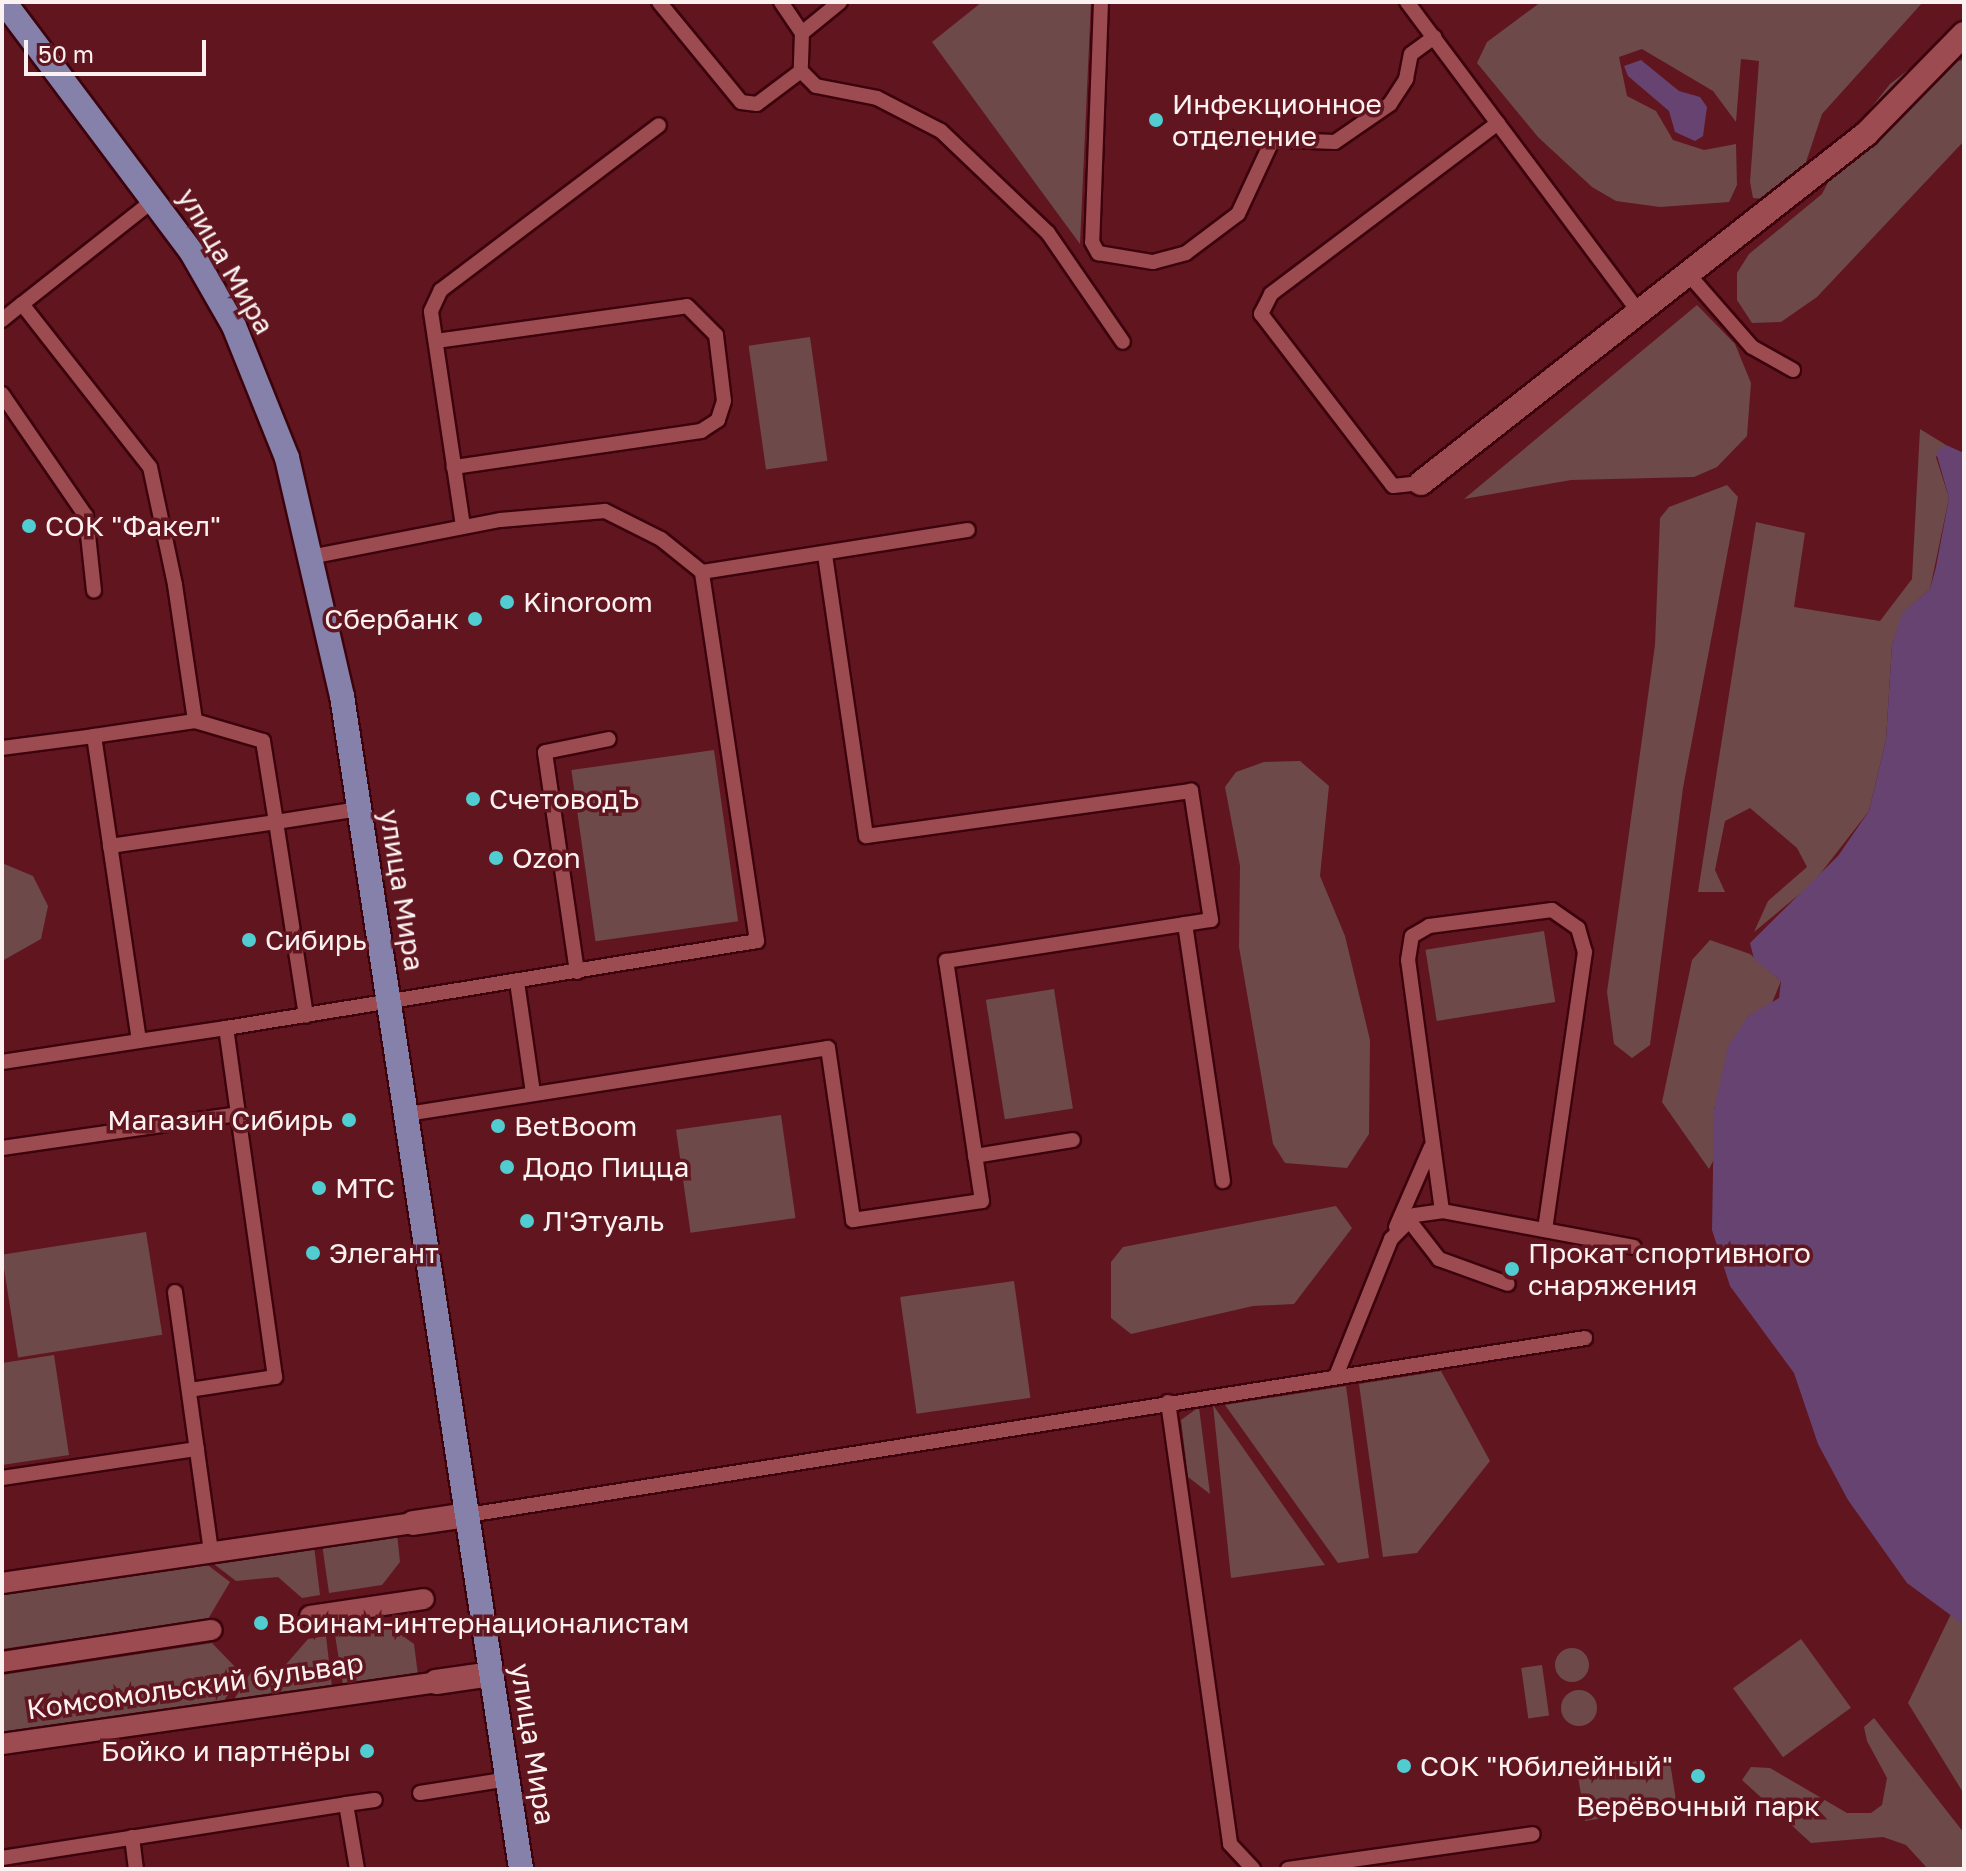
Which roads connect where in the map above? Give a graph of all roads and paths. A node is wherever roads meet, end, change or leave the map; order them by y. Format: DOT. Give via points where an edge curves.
graph roads {
  1 [pos="4,2"];
  2 [pos="659,2"];
  3 [pos="781,2"];
  4 [pos="840,2"];
  5 [pos="1101,2"];
  6 [pos="1407,2"];
  7 [pos="802,33"];
  8 [pos="1964,34"];
  9 [pos="1434,37"];
  10 [pos="801,71"];
  11 [pos="1498,123"];
  12 [pos="659,125"];
  13 [pos="1233,138"];
  14 [pos="1273,139"];
  15 [pos="155,199"];
  16 [pos="1690,276"];
  17 [pos="22,304"];
  18 [pos="1641,315"];
  19 [pos="2,320"];
  20 [pos="436,341"];
  21 [pos="1123,342"];
  22 [pos="1793,370"];
  23 [pos="2,394"];
  24 [pos="454,467"];
  25 [pos="1421,483"];
  26 [pos="463,526"];
  27 [pos="968,530"];
  28 [pos="825,554"];
  29 [pos="314,556"];
  30 [pos="702,572"];
  31 [pos="94,591"];
  32 [pos="195,721"];
  33 [pos="94,736"];
  34 [pos="609,739"];
  35 [pos="2,748"];
  36 [pos="359,809"];
  37 [pos="276,822"];
  38 [pos="110,846"];
  39 [pos="1185,924"];
  40 [pos="577,972"];
  41 [pos="517,982"];
  42 [pos="389,1003"];
  43 [pos="306,1016"];
  44 [pos="226,1028"];
  45 [pos="139,1041"];
  46 [pos="2,1062"];
  47 [pos="533,1093"];
  48 [pos="238,1114"];
  49 [pos="407,1114"];
  50 [pos="1073,1140"];
  51 [pos="1433,1144"];
  52 [pos="2,1148"];
  53 [pos="975,1156"];
  54 [pos="1223,1181"];
  55 [pos="1442,1211"];
  56 [pos="1408,1219"];
  57 [pos="1545,1230"];
  58 [pos="1391,1238"];
  59 [pos="1634,1247"];
  60 [pos="1508,1284"];
  61 [pos="175,1292"];
  62 [pos="1585,1338"];
  63 [pos="1336,1376"];
  64 [pos="189,1390"];
  65 [pos="1168,1402"];
  66 [pos="197,1449"];
  67 [pos="2,1478"];
  68 [pos="468,1515"];
  69 [pos="413,1523"];
  70 [pos="211,1552"];
  71 [pos="2,1583"];
  72 [pos="424,1599"];
  73 [pos="310,1616"];
  74 [pos="212,1630"];
  75 [pos="2,1662"];
  76 [pos="492,1674"];
  77 [pos="436,1682"];
  78 [pos="2,1744"];
  79 [pos="508,1779"];
  80 [pos="420,1793"];
  81 [pos="375,1800"];
  82 [pos="346,1804"];
  83 [pos="1533,1834"];
  84 [pos="132,1837"];
  85 [pos="2,1858"];
  86 [pos="136,1869"];
  87 [pos="357,1869"];
  88 [pos="521,1869"];
  89 [pos="1253,1869"];
  90 [pos="1288,1869"];
  1 -- 15 [label="main road, улица Мира"];
  2 -- 10 [label="lane" via="741,102 757,104"];
  3 -- 7 [label="lane"];
  4 -- 7 [label="lane"];
  5 -- 14 [label="lane" via="1092,242 1098,253 1153,262 1186,253 1238,214"];
  6 -- 9 [label="lane"];
  7 -- 10 [label="lane"];
  8 -- 16 [label="street" via="1866,134"];
  9 -- 11 [label="lane"];
  9 -- 14 [label="lane" via="1411,54 1406,79 1390,104 1335,142"];
  10 -- 21 [label="lane" via="816,86 877,98 941,131 1048,233"];
  11 -- 18 [label="lane"];
  11 -- 25 [label="lane" via="1271,294 1261,314 1393,486"];
  12 -- 20 [label="lane" via="441,290 431,311"];
  13 -- 14 [label="lane"];
  15 -- 17 [label="lane"];
  15 -- 29 [label="main road, улица Мира" via="240,339 287,458"];
  16 -- 18 [label="street"];
  16 -- 22 [label="lane" via="1752,347"];
  17 -- 19 [label="lane"];
  17 -- 32 [label="lane" via="158,484"];
  18 -- 25 [label="street"];
  20 -- 24 [label="lane"];
  20 -- 24 [label="lane" via="687,306 716,335 724,401 718,420 701,431"];
  23 -- 31 [label="lane" via="86,516"];
  24 -- 26 [label="lane"];
  26 -- 29 [label="lane"];
  26 -- 30 [label="lane" via="605,511 661,539"];
  27 -- 28 [label="lane"];
  28 -- 30 [label="lane"];
  28 -- 39 [label="lane" via="866,836 1191,791 1211,920"];
  29 -- 36 [label="main road, улица Мира"];
  30 -- 40 [label="lane" via="757,941"];
  32 -- 33 [label="lane"];
  32 -- 37 [label="lane" via="263,741"];
  33 -- 35 [label="lane"];
  33 -- 38 [label="lane"];
  34 -- 40 [label="lane" via="545,752"];
  36 -- 37 [label="lane"];
  36 -- 42 [label="main road, улица Мира"];
  37 -- 38 [label="lane"];
  37 -- 43 [label="lane"];
  38 -- 45 [label="lane"];
  39 -- 53 [label="lane" via="946,961"];
  39 -- 54 [label="lane"];
  40 -- 41 [label="lane"];
  41 -- 42 [label="lane"];
  41 -- 47 [label="lane"];
  42 -- 43 [label="lane"];
  42 -- 49 [label="main road, улица Мира"];
  43 -- 44 [label="lane"];
  44 -- 45 [label="lane"];
  44 -- 48 [label="lane"];
  45 -- 46 [label="lane"];
  47 -- 49 [label="lane"];
  47 -- 53 [label="lane" via="828,1048 853,1220 982,1201"];
  48 -- 52 [label="lane"];
  48 -- 64 [label="lane" via="275,1377"];
  49 -- 68 [label="main road, улица Мира"];
  50 -- 53 [label="lane"];
  51 -- 55 [label="lane"];
  51 -- 57 [label="lane" via="1408,960 1412,936 1429,926 1564,913 1585,952"];
  51 -- 58 [label="lane"];
  55 -- 56 [label="lane"];
  55 -- 57 [label="lane"];
  56 -- 58 [label="lane"];
  56 -- 60 [label="lane" via="1439,1259"];
  57 -- 59 [label="lane"];
  58 -- 63 [label="lane"];
  61 -- 64 [label="lane"];
  62 -- 63 [label="lane"];
  63 -- 65 [label="lane"];
  64 -- 66 [label="lane"];
  65 -- 68 [label="lane"];
  65 -- 89 [label="lane" via="1230,1844"];
  66 -- 67 [label="lane"];
  66 -- 70 [label="lane"];
  68 -- 69 [label="street"];
  68 -- 76 [label="main road, улица Мира"];
  69 -- 70 [label="street"];
  70 -- 71 [label="street"];
  72 -- 73 [label="street, Комсомольский бульвар"];
  74 -- 75 [label="street, Комсомольский бульвар"];
  76 -- 77 [label="street, Комсомольский бульвар"];
  76 -- 79 [label="main road, улица Мира"];
  77 -- 78 [label="street, Комсомольский бульвар"];
  79 -- 80 [label="lane"];
  79 -- 88 [label="main road, улица Мира"];
  81 -- 82 [label="lane"];
  82 -- 84 [label="lane"];
  82 -- 87 [label="lane"];
  83 -- 90 [label="lane"];
  84 -- 85 [label="lane"];
  84 -- 86 [label="lane"];
}
